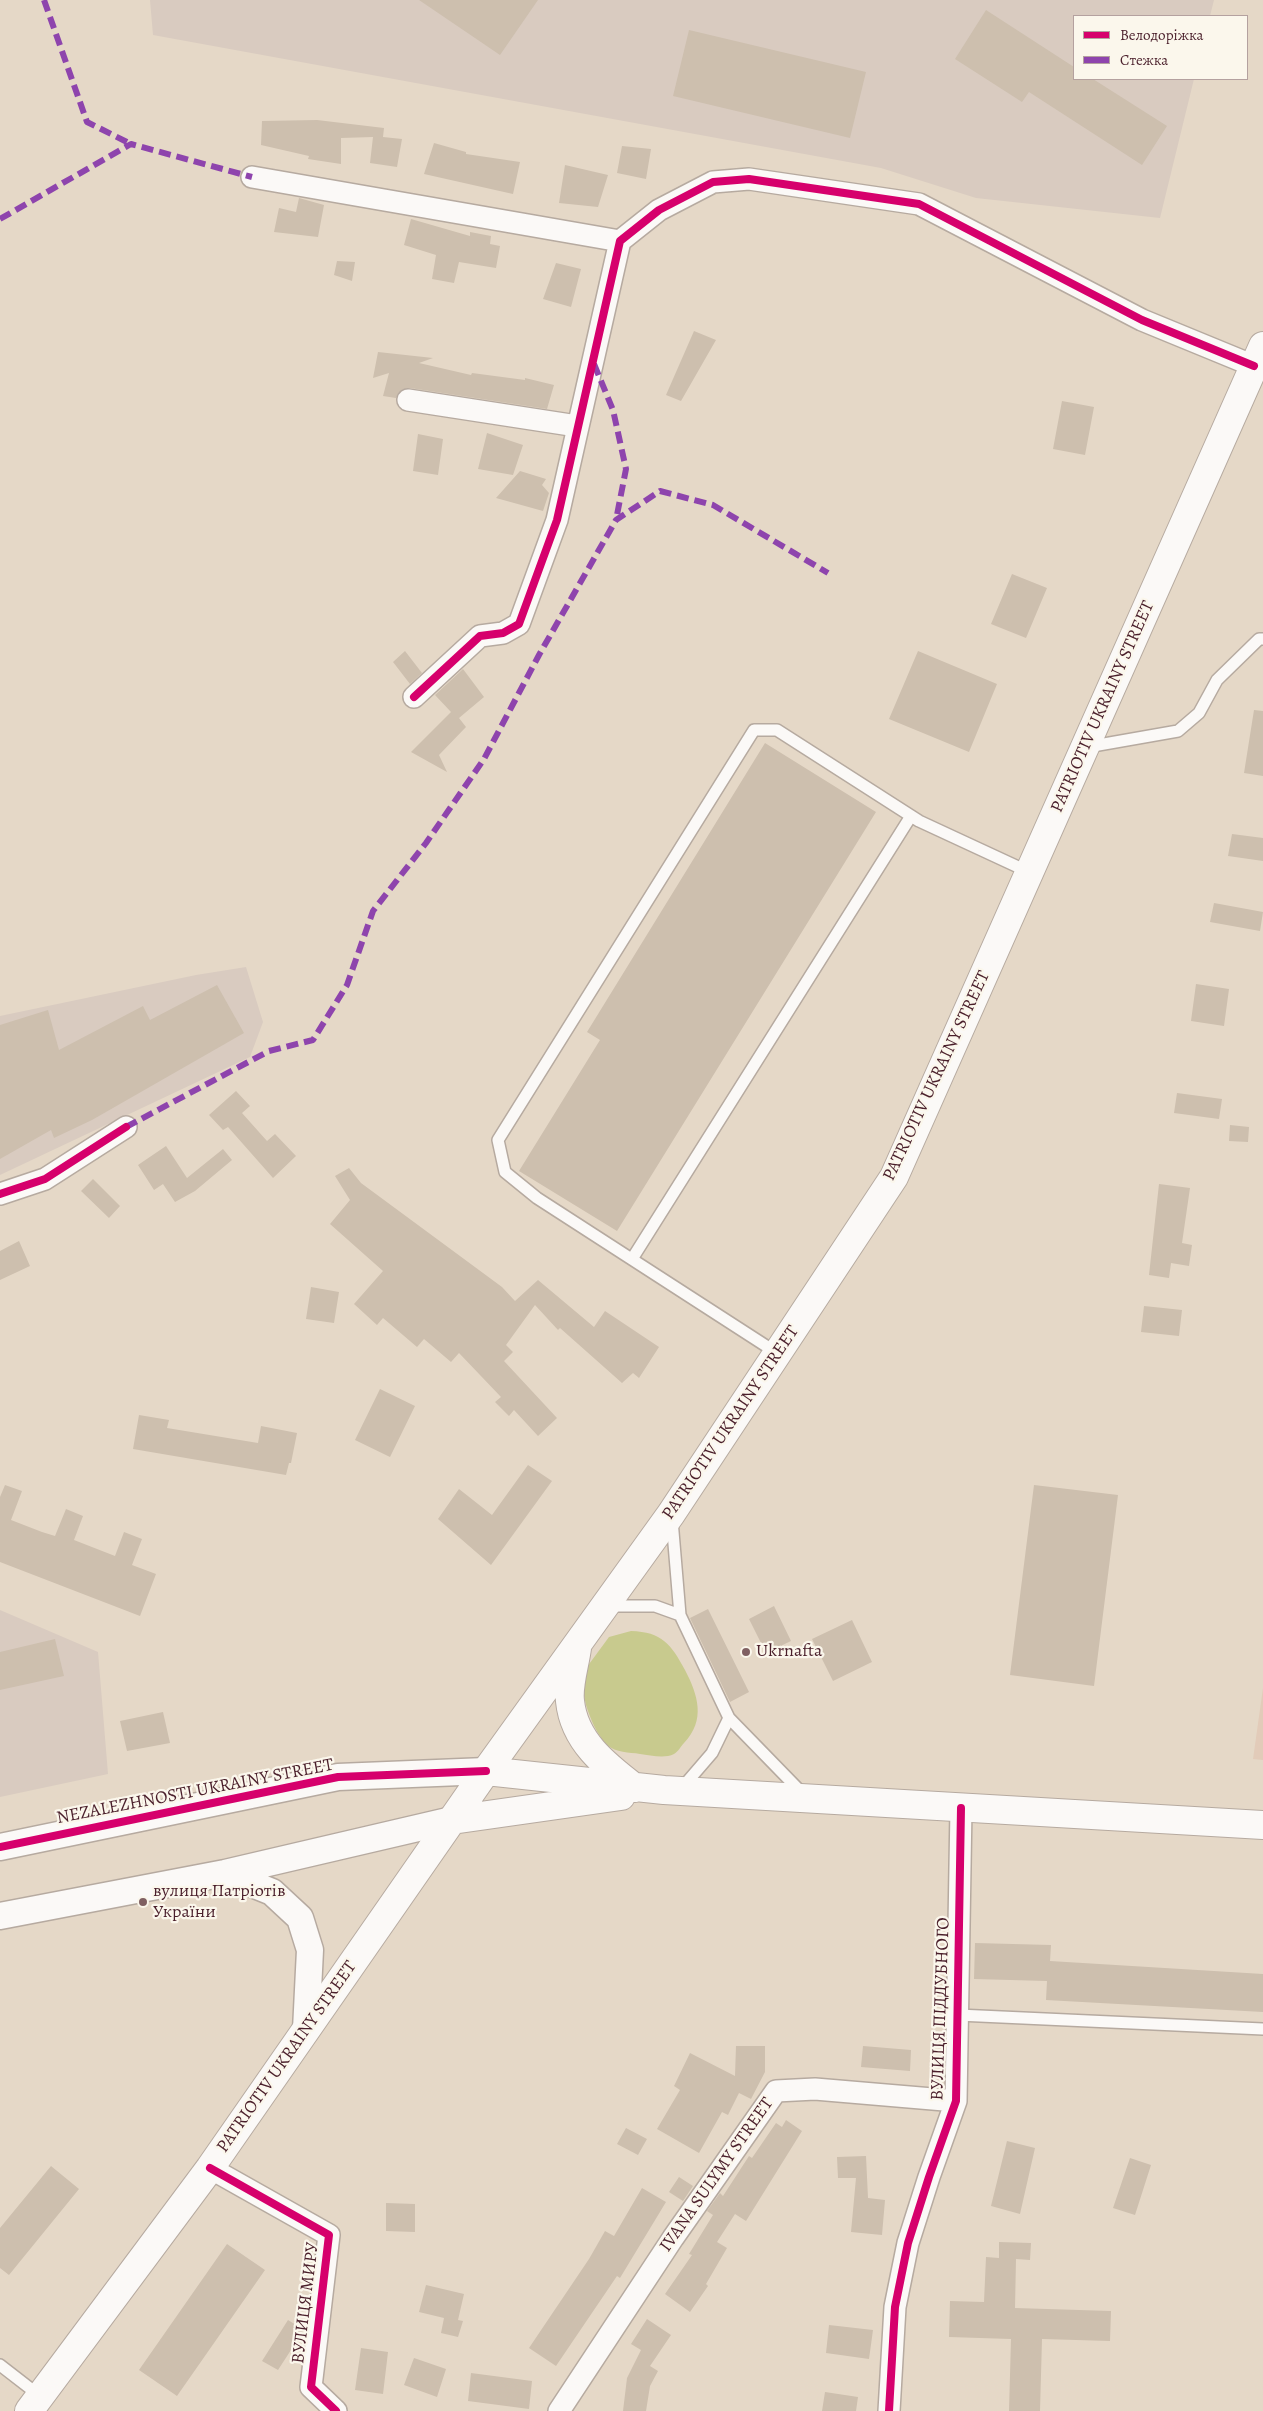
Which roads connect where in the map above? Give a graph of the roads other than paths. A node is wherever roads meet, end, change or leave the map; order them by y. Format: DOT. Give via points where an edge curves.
graph roads {
  1 [pos="252,177"];
  2 [pos="620,241"];
  3 [pos="1259,356"];
  4 [pos="408,400"];
  5 [pos="577,426"];
  6 [pos="1263,639"];
  7 [pos="414,697"];
  8 [pos="1085,747"];
  9 [pos="912,816"];
  10 [pos="1029,872"];
  11 [pos="126,1127"];
  12 [pos="0,1194"];
  13 [pos="632,1259"];
  14 [pos="777,1353"];
  15 [pos="671,1514"];
  16 [pos="605,1606"];
  17 [pos="680,1615"];
  18 [pos="578,1644"];
  19 [pos="729,1718"];
  20 [pos="486,1771"];
  21 [pos="635,1788"];
  22 [pos="671,1791"];
  23 [pos="809,1800"];
  24 [pos="961,1808"];
  25 [pos="452,1820"];
  26 [pos="1263,1824"];
  27 [pos="0,1847"];
  28 [pos="225,1873"];
  29 [pos="0,1916"];
  30 [pos="958,2015"];
  31 [pos="1263,2029"];
  32 [pos="306,2030"];
  33 [pos="956,2101"];
  34 [pos="210,2168"];
  35 [pos="0,2365"];
  36 [pos="34,2404"];
  37 [pos="336,2411"];
  38 [pos="559,2411"];
  39 [pos="889,2411"];
  1 -- 2 [label="street"];
  2 -- 3 [label="street" via="659,210 713,182 750,179 920,204 1142,320"];
  2 -- 5 [label="street"];
  3 -- 8 [label="main road, PATRIOTIV UKRAINY STREET"];
  4 -- 5 [label="street"];
  5 -- 7 [label="street" via="557,520 519,624 503,633 480,636"];
  6 -- 8 [label="lane" via="1259,638 1217,680 1199,714 1178,731"];
  8 -- 10 [label="main road, PATRIOTIV UKRAINY STREET"];
  9 -- 10 [label="lane"];
  9 -- 13 [label="lane"];
  9 -- 13 [label="lane" via="777,730 754,730 498,1140 505,1172 537,1198"];
  10 -- 14 [label="main road, PATRIOTIV UKRAINY STREET" via="894,1177"];
  11 -- 12 [label="street" via="45,1179"];
  13 -- 14 [label="lane"];
  14 -- 15 [label="main road, PATRIOTIV UKRAINY STREET"];
  15 -- 16 [label="main road, PATRIOTIV UKRAINY STREET"];
  15 -- 17 [label="lane"];
  16 -- 17 [label="lane" via="655,1606"];
  16 -- 18 [label="main road, PATRIOTIV UKRAINY STREET"];
  17 -- 19 [label="lane"];
  18 -- 20 [label="main road, PATRIOTIV UKRAINY STREET"];
  18 -- 21 [label="main road" via="569,1700 576,1728 600,1761"];
  19 -- 22 [label="lane" via="712,1753"];
  19 -- 23 [label="lane"];
  20 -- 21 [label="main road, NEZALEZHNOSTI UKRAINY STREET"];
  20 -- 25 [label="main road, PATRIOTIV UKRAINY STREET"];
  20 -- 27 [label="street, NEZALEZHNOSTI UKRAINY STREET" via="338,1777"];
  21 -- 22 [label="main road, NEZALEZHNOSTI UKRAINY STREET"];
  22 -- 23 [label="main road, NEZALEZHNOSTI UKRAINY STREET"];
  22 -- 25 [label="main road, NEZALEZHNOSTI UKRAINY STREET"];
  23 -- 24 [label="main road, NEZALEZHNOSTI UKRAINY STREET"];
  24 -- 26 [label="main road, NEZALEZHNOSTI UKRAINY STREET"];
  24 -- 30 [label="street, ВУЛИЦЯ ПІДДУБНОГО"];
  25 -- 28 [label="street, NEZALEZHNOSTI UKRAINY STREET"];
  25 -- 32 [label="main road, PATRIOTIV UKRAINY STREET"];
  28 -- 29 [label="street, NEZALEZHNOSTI UKRAINY STREET"];
  28 -- 32 [label="street" via="272,1892 300,1918 310,1950"];
  30 -- 31 [label="lane"];
  30 -- 33 [label="street, ВУЛИЦЯ ПІДДУБНОГО"];
  32 -- 34 [label="main road, PATRIOTIV UKRAINY STREET"];
  33 -- 38 [label="street, IVANA SULYMY STREET" via="815,2089 776,2091 673,2238"];
  33 -- 39 [label="street, ВУЛИЦЯ ПІДДУБНОГО" via="908,2243 895,2307"];
  34 -- 36 [label="main road, PATRIOTIV UKRAINY STREET"];
  34 -- 37 [label="street, ВУЛИЦЯ МИРУ" via="329,2236 311,2387"];
  35 -- 36 [label="lane"];
}
